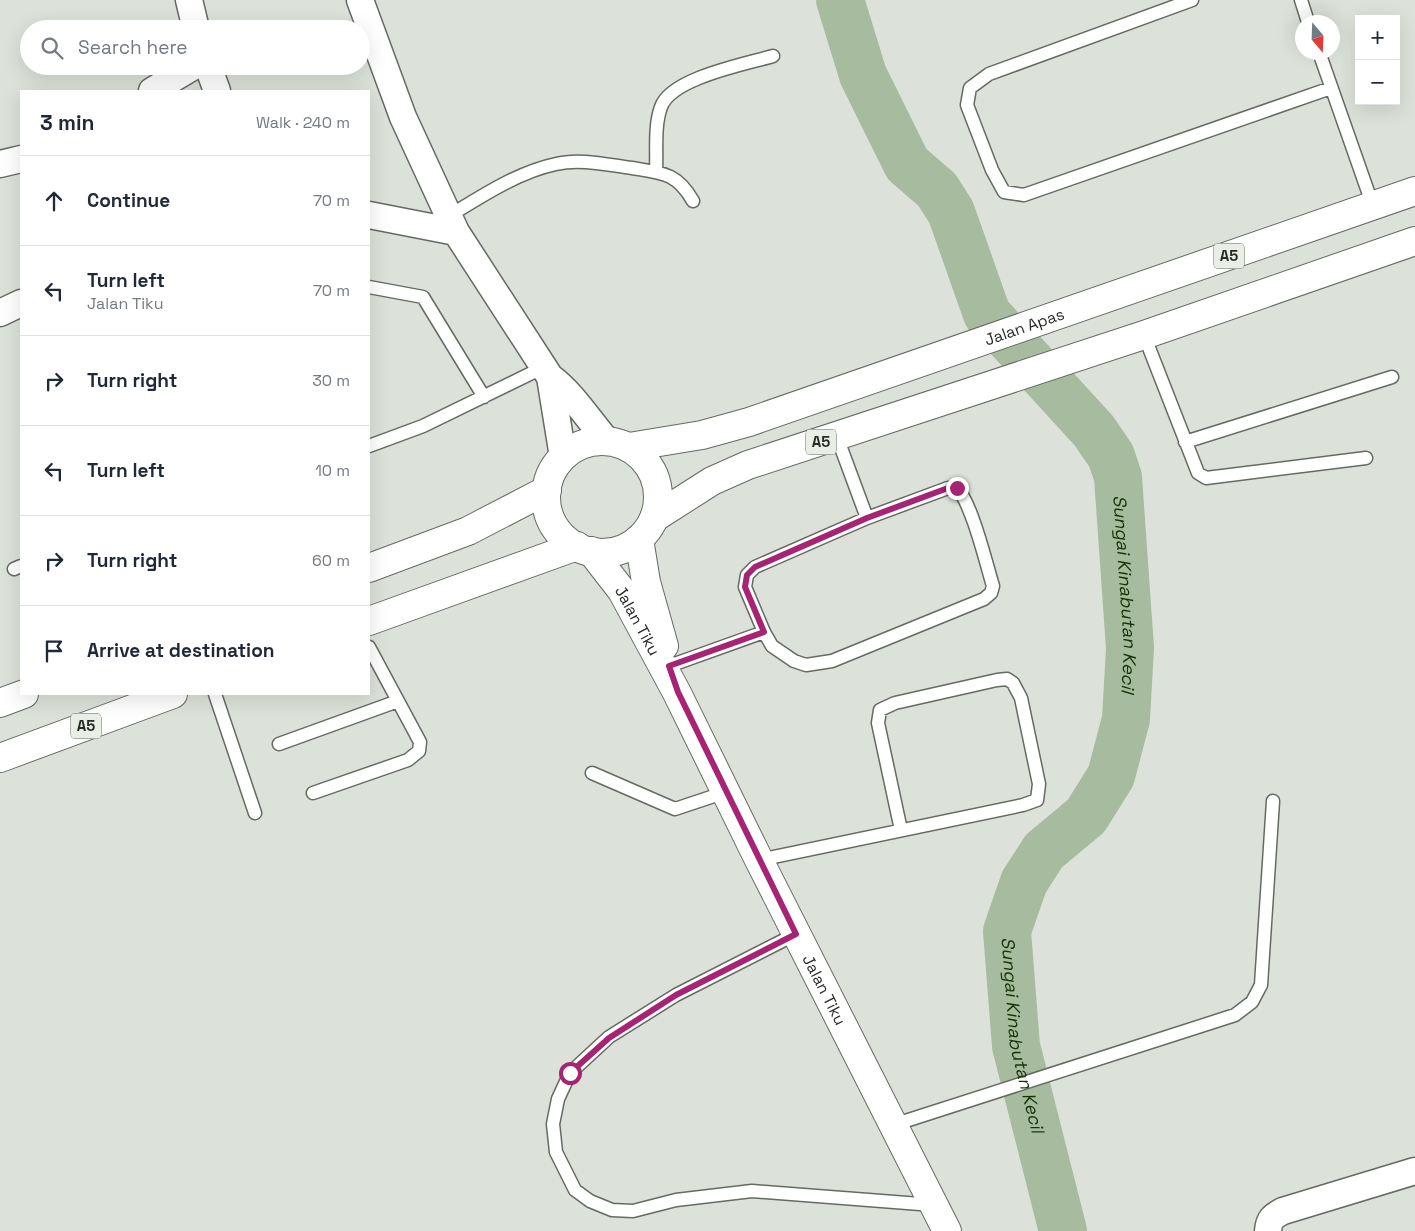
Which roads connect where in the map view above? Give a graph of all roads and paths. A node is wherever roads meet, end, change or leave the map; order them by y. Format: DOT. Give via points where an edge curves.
graph roads {
  1 [pos="190,0"];
  2 [pos="360,0"];
  3 [pos="1192,0"];
  4 [pos="1301,0"];
  5 [pos="1306,15"];
  6 [pos="194,20"];
  7 [pos="367,20"];
  8 [pos="370,27"];
  9 [pos="773,56"];
  10 [pos="1322,60"];
  11 [pos="179,75"];
  12 [pos="212,75"];
  13 [pos="1331,88"];
  14 [pos="154,90"];
  15 [pos="218,90"];
  16 [pos="20,159"];
  17 [pos="0,164"];
  18 [pos="656,172"];
  19 [pos="1415,191"];
  20 [pos="693,201"];
  21 [pos="1373,206"];
  22 [pos="370,214"];
  23 [pos="452,224"];
  24 [pos="1415,240"];
  25 [pos="370,287"];
  26 [pos="20,303"];
  27 [pos="0,313"];
  28 [pos="1144,335"];
  29 [pos="547,372"];
  30 [pos="1392,377"];
  31 [pos="484,397"];
  32 [pos="837,437"];
  33 [pos="1185,442"];
  34 [pos="618,444"];
  35 [pos="370,446"];
  36 [pos="563,457"];
  37 [pos="1366,458"];
  38 [pos="547,490"];
  39 [pos="867,518"];
  40 [pos="647,529"];
  41 [pos="584,549"];
  42 [pos="370,568"];
  43 [pos="370,621"];
  44 [pos="764,632"];
  45 [pos="370,649"];
  46 [pos="669,666"];
  47 [pos="678,692"];
  48 [pos="21,695"];
  49 [pos="170,695"];
  50 [pos="215,695"];
  51 [pos="398,701"];
  52 [pos="0,703"];
  53 [pos="279,744"];
  54 [pos="0,758"];
  55 [pos="592,773"];
  56 [pos="726,792"];
  57 [pos="313,793"];
  58 [pos="1273,801"];
  59 [pos="254,813"];
  60 [pos="901,830"];
  61 [pos="758,860"];
  62 [pos="796,934"];
  63 [pos="893,1125"];
  64 [pos="1415,1171"];
  65 [pos="933,1205"];
  66 [pos="947,1231"];
  67 [pos="1268,1231"];
  1 -- 6 [label="street"];
  2 -- 7 [label="street"];
  3 -- 13 [label="lane" via="988,74 970,88 967,105 1004,192 1024,195"];
  4 -- 5 [label="lane"];
  8 -- 23 [label="street" via="403,117"];
  9 -- 18 [label="lane" via="684,83 669,94 661,105 658,120"];
  10 -- 13 [label="lane"];
  11 -- 14 [label="street"];
  12 -- 15 [label="street"];
  13 -- 21 [label="lane"];
  16 -- 17 [label="street"];
  18 -- 20 [label="lane" via="674,177"];
  18 -- 23 [label="lane" via="586,162 557,163 485,194"];
  19 -- 21 [label="main road, Jalan Apas / A5"];
  21 -- 34 [label="main road, Jalan Apas / A5" via="749,422 683,439"];
  22 -- 23 [label="street"];
  23 -- 29 [label="street"];
  24 -- 28 [label="main road, A5"];
  25 -- 31 [label="lane" via="422,296"];
  26 -- 27 [label="street"];
  28 -- 32 [label="main road, A5"];
  28 -- 33 [label="lane"];
  29 -- 31 [label="lane"];
  29 -- 34 [label="street" via="567,390 584,414"];
  29 -- 36 [label="street"];
  30 -- 33 [label="lane"];
  31 -- 35 [label="lane" via="423,426"];
  32 -- 39 [label="lane"];
  32 -- 40 [label="main road, A5" via="748,465 712,481"];
  33 -- 37 [label="lane" via="1198,473 1206,478"];
  34 -- 36 [label="main road, A5" via="591,442 576,447"];
  34 -- 40 [label="main road" via="642,457 652,470 658,502"];
  36 -- 38 [label="main road, A5" via="555,467"];
  38 -- 41 [label="main road, A5" via="547,507 553,523 563,537"];
  38 -- 42 [label="main road" via="468,531"];
  39 -- 44 [label="lane" via="766,560 747,575 745,587"];
  39 -- 44 [label="lane" via="948,488 957,488 968,506 993,586 991,593 984,599 818,664 794,661 772,646"];
  40 -- 41 [label="main road, A5" via="625,548 608,552"];
  40 -- 46 [label="main road, Jalan Tiku" via="646,582"];
  41 -- 43 [label="main road, A5"];
  41 -- 47 [label="main road, Jalan Tiku" via="622,591"];
  44 -- 46 [label="lane"];
  45 -- 51 [label="lane"];
  46 -- 47 [label="main road, Jalan Tiku"];
  47 -- 56 [label="main road, Jalan Tiku"];
  48 -- 52 [label="main road"];
  49 -- 54 [label="main road, A5"];
  50 -- 59 [label="lane"];
  51 -- 53 [label="lane"];
  51 -- 57 [label="lane" via="420,742 419,751 408,760"];
  55 -- 56 [label="lane" via="675,809"];
  56 -- 61 [label="main road, Jalan Tiku"];
  58 -- 63 [label="lane" via="1261,985 1252,1002 1235,1015"];
  60 -- 60 [label="lane" via="1037,800 1039,784 1021,698 1013,682 1007,678 997,680 895,702 880,710 878,723"];
  60 -- 61 [label="lane"];
  61 -- 62 [label="main road, Jalan Tiku"];
  62 -- 63 [label="main road, Jalan Tiku"];
  62 -- 65 [label="lane" via="676,995 609,1038 570,1073 558,1099 553,1124 556,1152 575,1190 590,1201 612,1210 633,1211 676,1200 752,1191"];
  63 -- 65 [label="main road, Jalan Tiku"];
  64 -- 67 [label="street" via="1283,1211 1273,1216 1268,1223"];
  65 -- 66 [label="main road, Jalan Tiku"];
}
